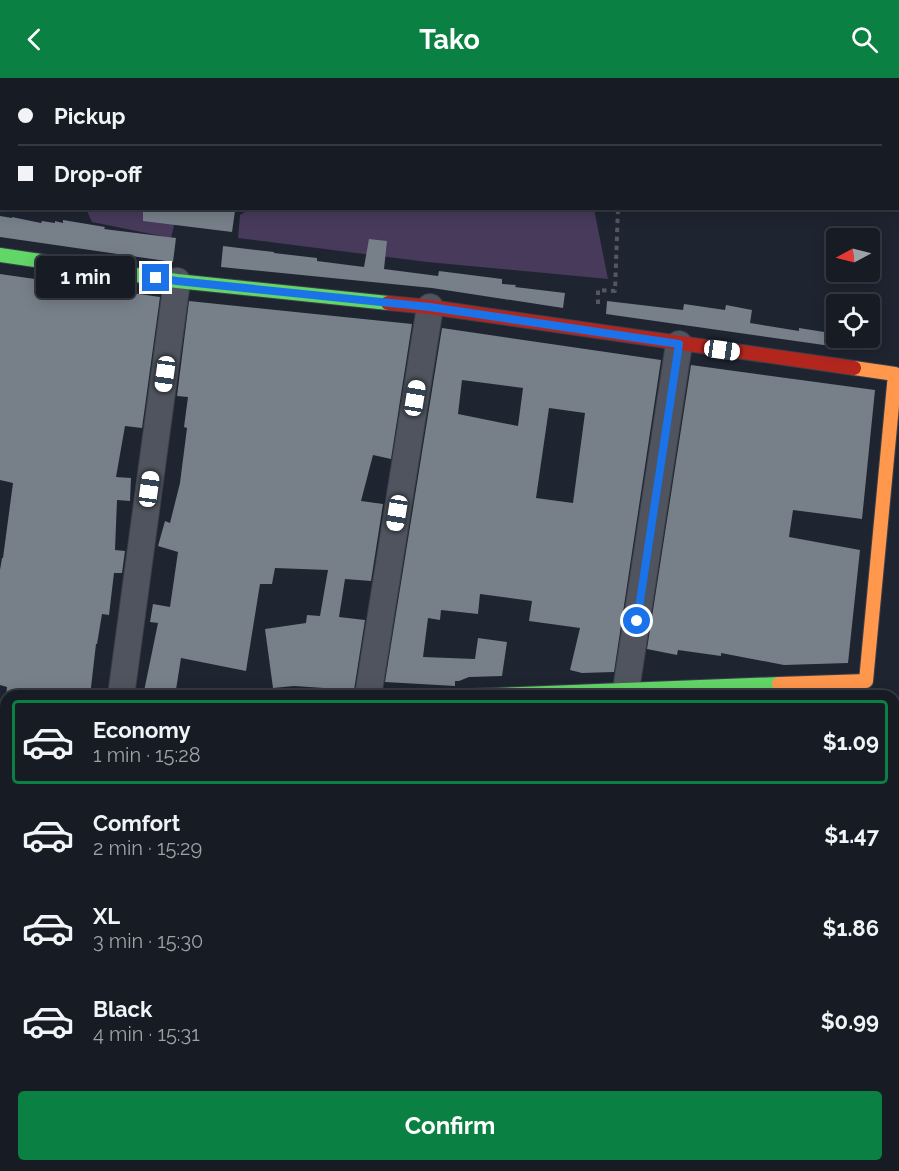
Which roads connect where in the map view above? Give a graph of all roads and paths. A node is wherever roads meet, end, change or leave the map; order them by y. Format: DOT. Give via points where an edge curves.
graph roads {
  1 [pos="618,210"];
  2 [pos="0,255"];
  3 [pos="177,281"];
  4 [pos="430,307"];
  5 [pos="597,332"];
  6 [pos="679,344"];
  7 [pos="122,690"];
  8 [pos="369,690"];
  9 [pos="626,690"];
  1 -- 5 [label="path" via="615,291 598,290"];
  2 -- 3 [label="street"];
  3 -- 4 [label="street"];
  3 -- 7 [label="street"];
  4 -- 5 [label="street"];
  4 -- 8 [label="street"];
  5 -- 6 [label="street"];
  6 -- 9 [label="street"];
  6 -- 9 [label="street" via="895,374 866,681"];
}
